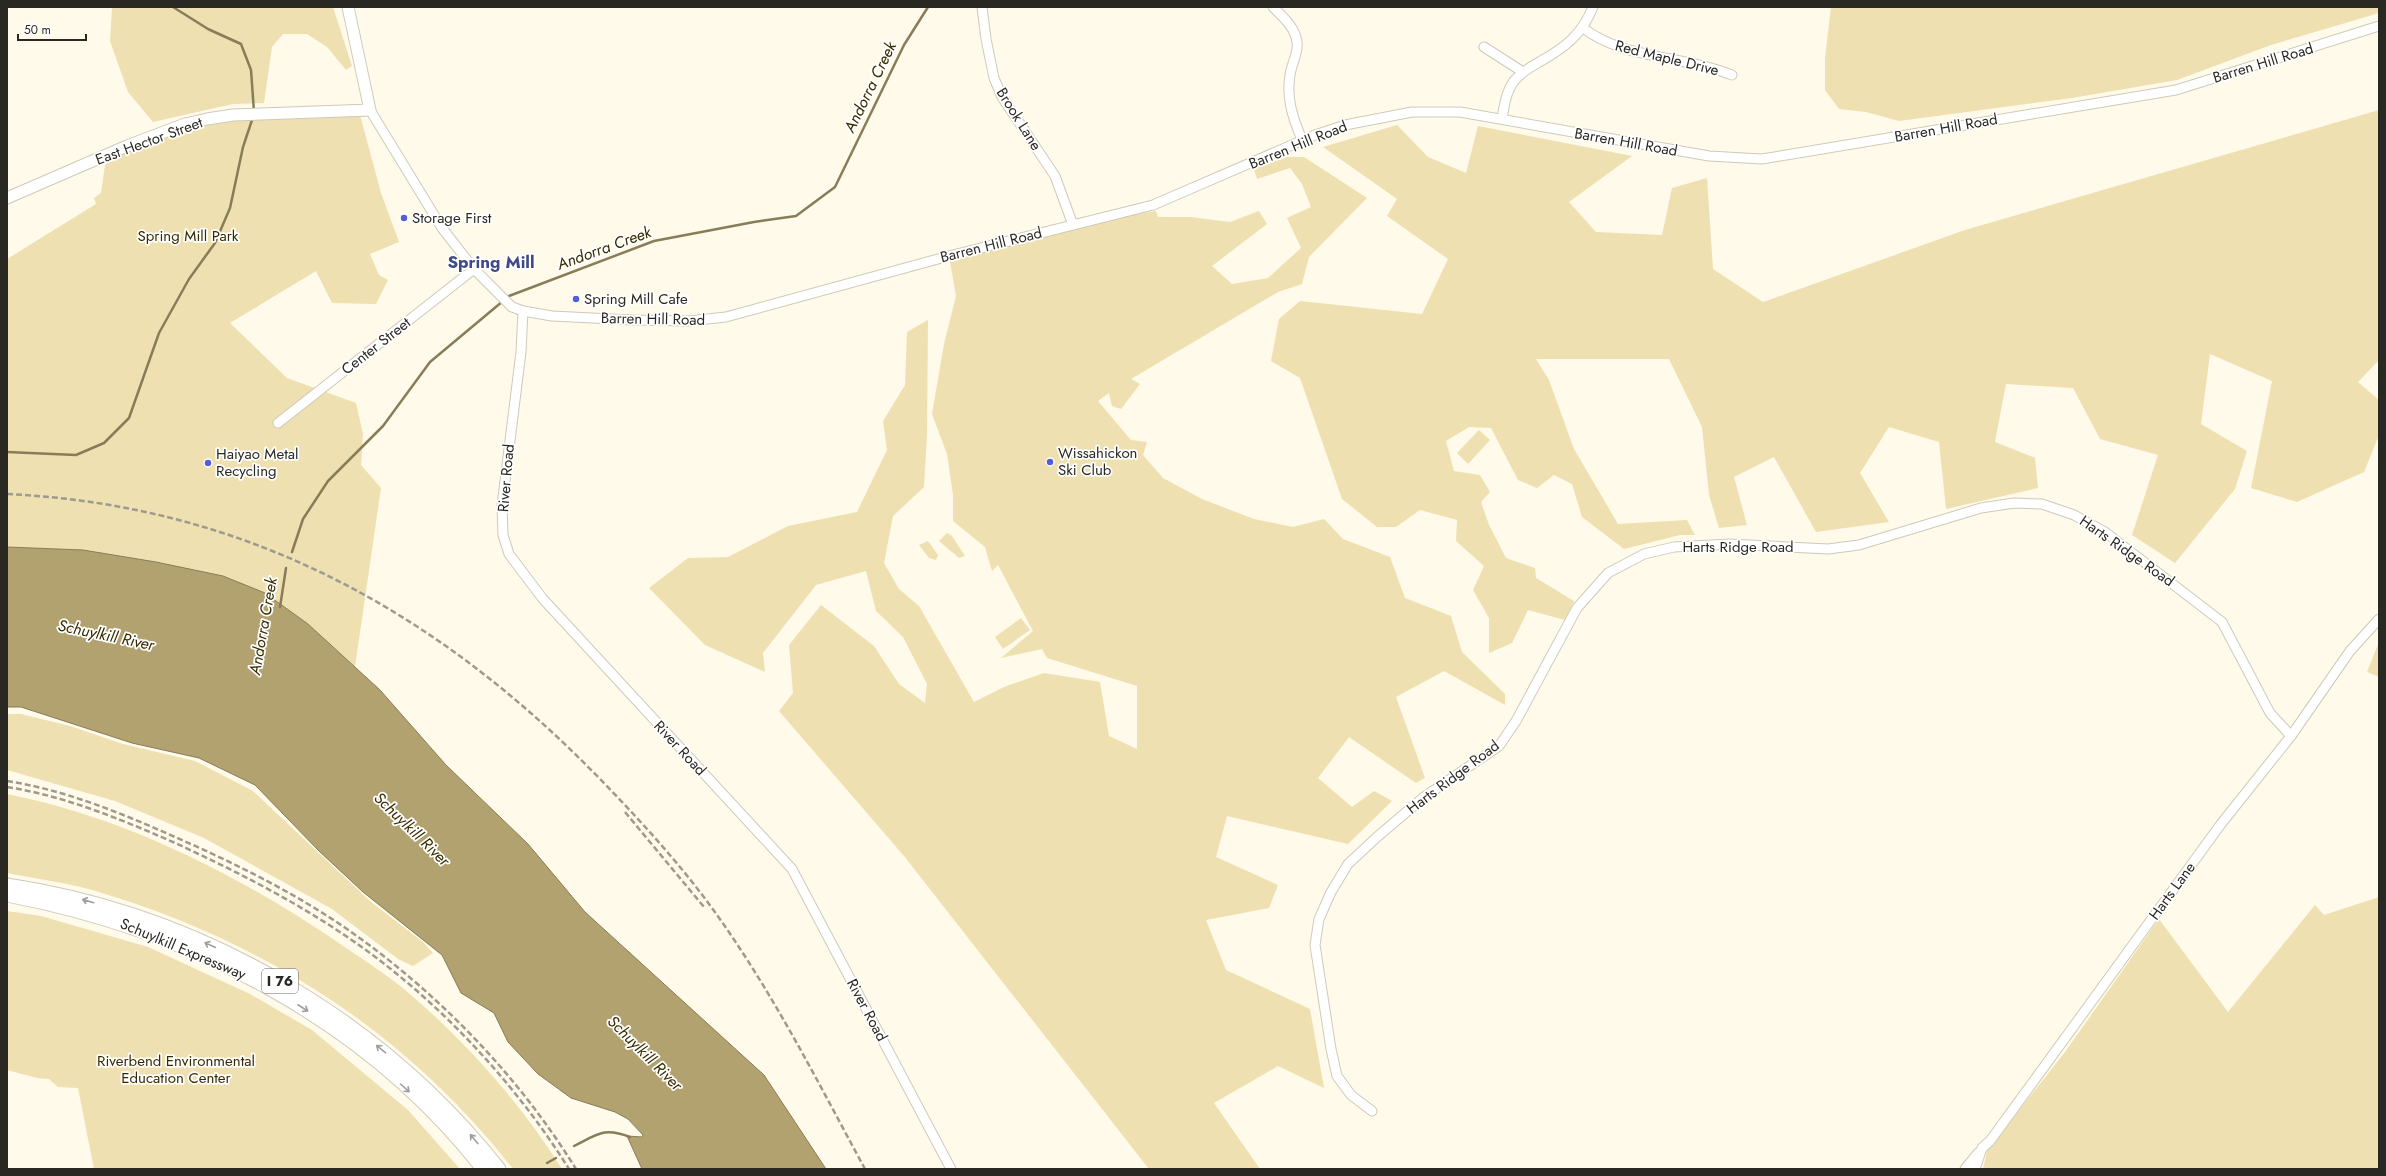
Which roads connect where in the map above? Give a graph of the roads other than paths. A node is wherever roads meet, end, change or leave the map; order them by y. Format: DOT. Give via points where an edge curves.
graph roads {
  1 [pos="348,7"];
  2 [pos="982,7"];
  3 [pos="1273,7"];
  4 [pos="1593,7"];
  5 [pos="2379,26"];
  6 [pos="1583,28"];
  7 [pos="1484,47"];
  8 [pos="1523,72"];
  9 [pos="1732,75"];
  10 [pos="370,110"];
  11 [pos="1502,119"];
  12 [pos="1302,140"];
  13 [pos="7,198"];
  14 [pos="1073,225"];
  15 [pos="474,269"];
  16 [pos="523,311"];
  17 [pos="278,423"];
  18 [pos="2379,619"];
  19 [pos="2291,736"];
  20 [pos="7,885"];
  21 [pos="7,895"];
  22 [pos="1372,1111"];
  23 [pos="1982,1148"];
  24 [pos="483,1169"];
  25 [pos="499,1169"];
  26 [pos="951,1169"];
  27 [pos="1965,1169"];
  28 [pos="1975,1169"];
  1 -- 10 [label="main road"];
  2 -- 14 [label="street, Brook Lane" via="994,78 1002,97 1055,176"];
  3 -- 12 [label="street" via="1290,24 1298,42 1290,75 1289,96 1291,114"];
  4 -- 6 [label="street"];
  5 -- 11 [label="street, Barren Hill Road" via="2176,90 1762,159 1709,156"];
  6 -- 8 [label="street" via="1565,47"];
  6 -- 9 [label="street, Red Maple Drive" via="1597,38 1616,46 1712,67"];
  7 -- 8 [label="street"];
  8 -- 11 [label="street" via="1510,88"];
  10 -- 13 [label="main road, East Hector Street" via="233,115 185,124"];
  10 -- 15 [label="street, Barren Hill Road" via="442,228"];
  11 -- 12 [label="street, Barren Hill Road" via="1456,111 1412,112 1357,121"];
  12 -- 14 [label="street, Barren Hill Road" via="1162,202"];
  14 -- 16 [label="street, Barren Hill Road" via="716,319 632,320 552,316"];
  15 -- 16 [label="street, Barren Hill Road" via="512,307"];
  15 -- 17 [label="street, Center Street"];
  16 -- 26 [label="street, River Road" via="521,352 502,505 503,535 509,554 542,599 792,869"];
  18 -- 19 [label="street, Harts Lane" via="2350,651"];
  19 -- 22 [label="street, Harts Ridge Road" via="2266,707 2222,622 2105,532 2074,515 2042,504 2014,503 1981,508 1859,545 1828,549 1730,544 1674,547 1644,554 1608,572 1577,608 1516,721 1499,746 1424,797 1382,832 1348,864 1331,892 1319,919 1315,945 1330,1049 1337,1076 1351,1095"];
  19 -- 23 [label="street, Harts Lane" via="2221,824 2036,1080"];
  25 -- 20 [label="highway, Schuylkill Expressway / I 76, one-way" via="456,1118 406,1070 346,1023 279,980 216,948 162,925 84,900"];
  21 -- 24 [label="highway, Schuylkill Expressway / I 76, one-way" via="72,909 132,926 204,954 284,996 325,1022 376,1061 423,1104"];
  23 -- 27 [label="street"];
  23 -- 28 [label="street, Harts Lane"];
}
